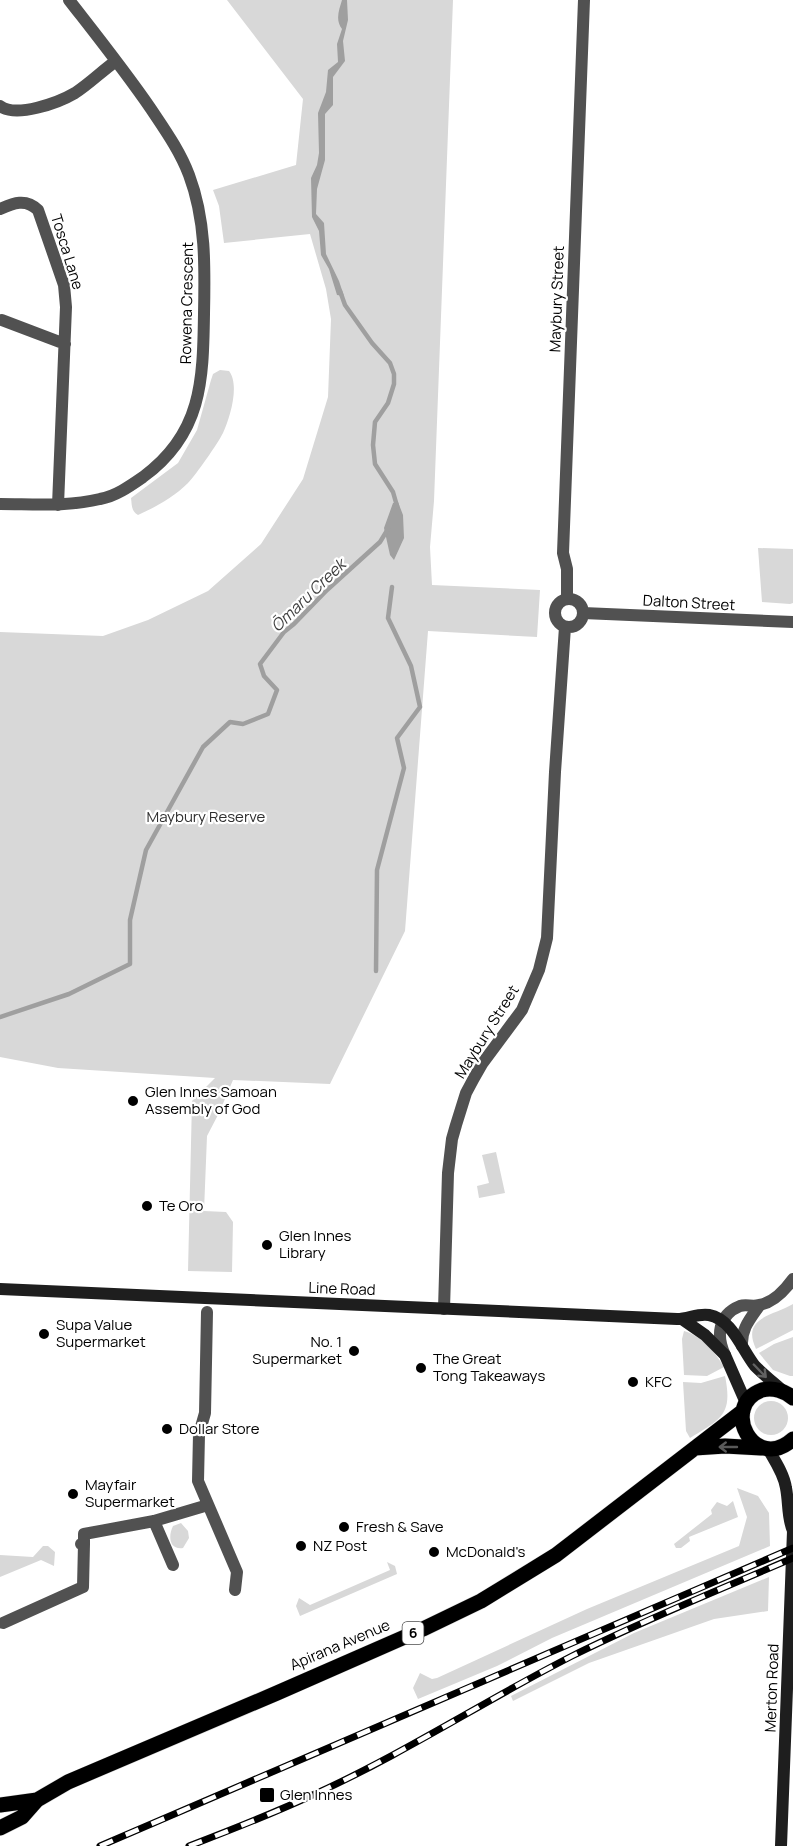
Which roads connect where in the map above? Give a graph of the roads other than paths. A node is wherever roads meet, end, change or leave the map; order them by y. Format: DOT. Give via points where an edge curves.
graph roads {
  1 [pos="69,0"];
  2 [pos="584,0"];
  3 [pos="116,61"];
  4 [pos="0,106"];
  5 [pos="0,209"];
  6 [pos="2,320"];
  7 [pos="65,344"];
  8 [pos="0,504"];
  9 [pos="58,505"];
  10 [pos="567,599"];
  11 [pos="583,613"];
  12 [pos="793,622"];
  13 [pos="565,627"];
  14 [pos="793,1279"];
  15 [pos="0,1289"];
  16 [pos="759,1306"];
  17 [pos="444,1309"];
  18 [pos="207,1312"];
  19 [pos="682,1319"];
  20 [pos="723,1322"];
  21 [pos="742,1346"];
  22 [pos="725,1355"];
  23 [pos="789,1393"];
  24 [pos="745,1407"];
  25 [pos="793,1439"];
  26 [pos="695,1448"];
  27 [pos="765,1449"];
  28 [pos="208,1505"];
  29 [pos="154,1521"];
  30 [pos="793,1530"];
  31 [pos="173,1565"];
  32 [pos="234,1590"];
  33 [pos="3,1623"];
  34 [pos="38,1800"];
  35 [pos="0,1805"];
  36 [pos="0,1828"];
  37 [pos="781,1846"];
  1 -- 3 [label="street, Rowena Crescent"];
  2 -- 10 [label="street, Maybury Street" via="562,553 567,568"];
  3 -- 4 [label="street" via="64,98 21,111"];
  3 -- 9 [label="street, Rowena Crescent" via="168,134 198,202 205,263 200,386 186,430 169,455 147,474 126,489 101,499"];
  5 -- 7 [label="street, Tosca Lane" via="25,202 40,215 64,285"];
  6 -- 7 [label="street"];
  7 -- 9 [label="street, Tosca Lane"];
  8 -- 9 [label="street, Rowena Crescent"];
  10 -- 11 [label="street" via="578,602"];
  10 -- 13 [label="street" via="559,603 555,612 557,621"];
  11 -- 12 [label="street, Dalton Street"];
  11 -- 13 [label="street" via="577,624"];
  13 -- 17 [label="street, Maybury Street" via="547,938 522,1010 474,1077 452,1139"];
  14 -- 16 [label="street" via="784,1291"];
  15 -- 17 [label="main road, Line Road"];
  16 -- 20 [label="street" via="740,1307"];
  16 -- 21 [label="street" via="745,1326"];
  17 -- 19 [label="main road, Line Road"];
  18 -- 28 [label="street" via="206,1413 198,1434 198,1481"];
  19 -- 20 [label="main road, Line Road" via="707,1314"];
  19 -- 22 [label="main road"];
  20 -- 21 [label="main road"];
  20 -- 22 [label="street" via="719,1333"];
  21 -- 23 [label="main road, one-way" via="756,1366"];
  22 -- 24 [label="main road"];
  23 -- 24 [label="main road, 6" via="761,1391"];
  24 -- 26 [label="main road, Apirana Avenue / 6"];
  24 -- 27 [label="main road" via="742,1424 746,1433"];
  25 -- 27 [label="main road"];
  27 -- 26 [label="main road, one-way"];
  26 -- 34 [label="main road, Apirana Avenue / 6" via="556,1555 481,1601 76,1778"];
  27 -- 30 [label="main road, Merton Road" via="786,1485"];
  28 -- 29 [label="street"];
  28 -- 32 [label="street" via="237,1572"];
  29 -- 31 [label="street"];
  29 -- 33 [label="street" via="84,1534 82,1587"];
  30 -- 37 [label="main road, Merton Road"];
  34 -- 35 [label="main road, Apirana Avenue / 6"];
  34 -- 36 [label="main road, Apirana Avenue / 6" via="22,1817"];
}
